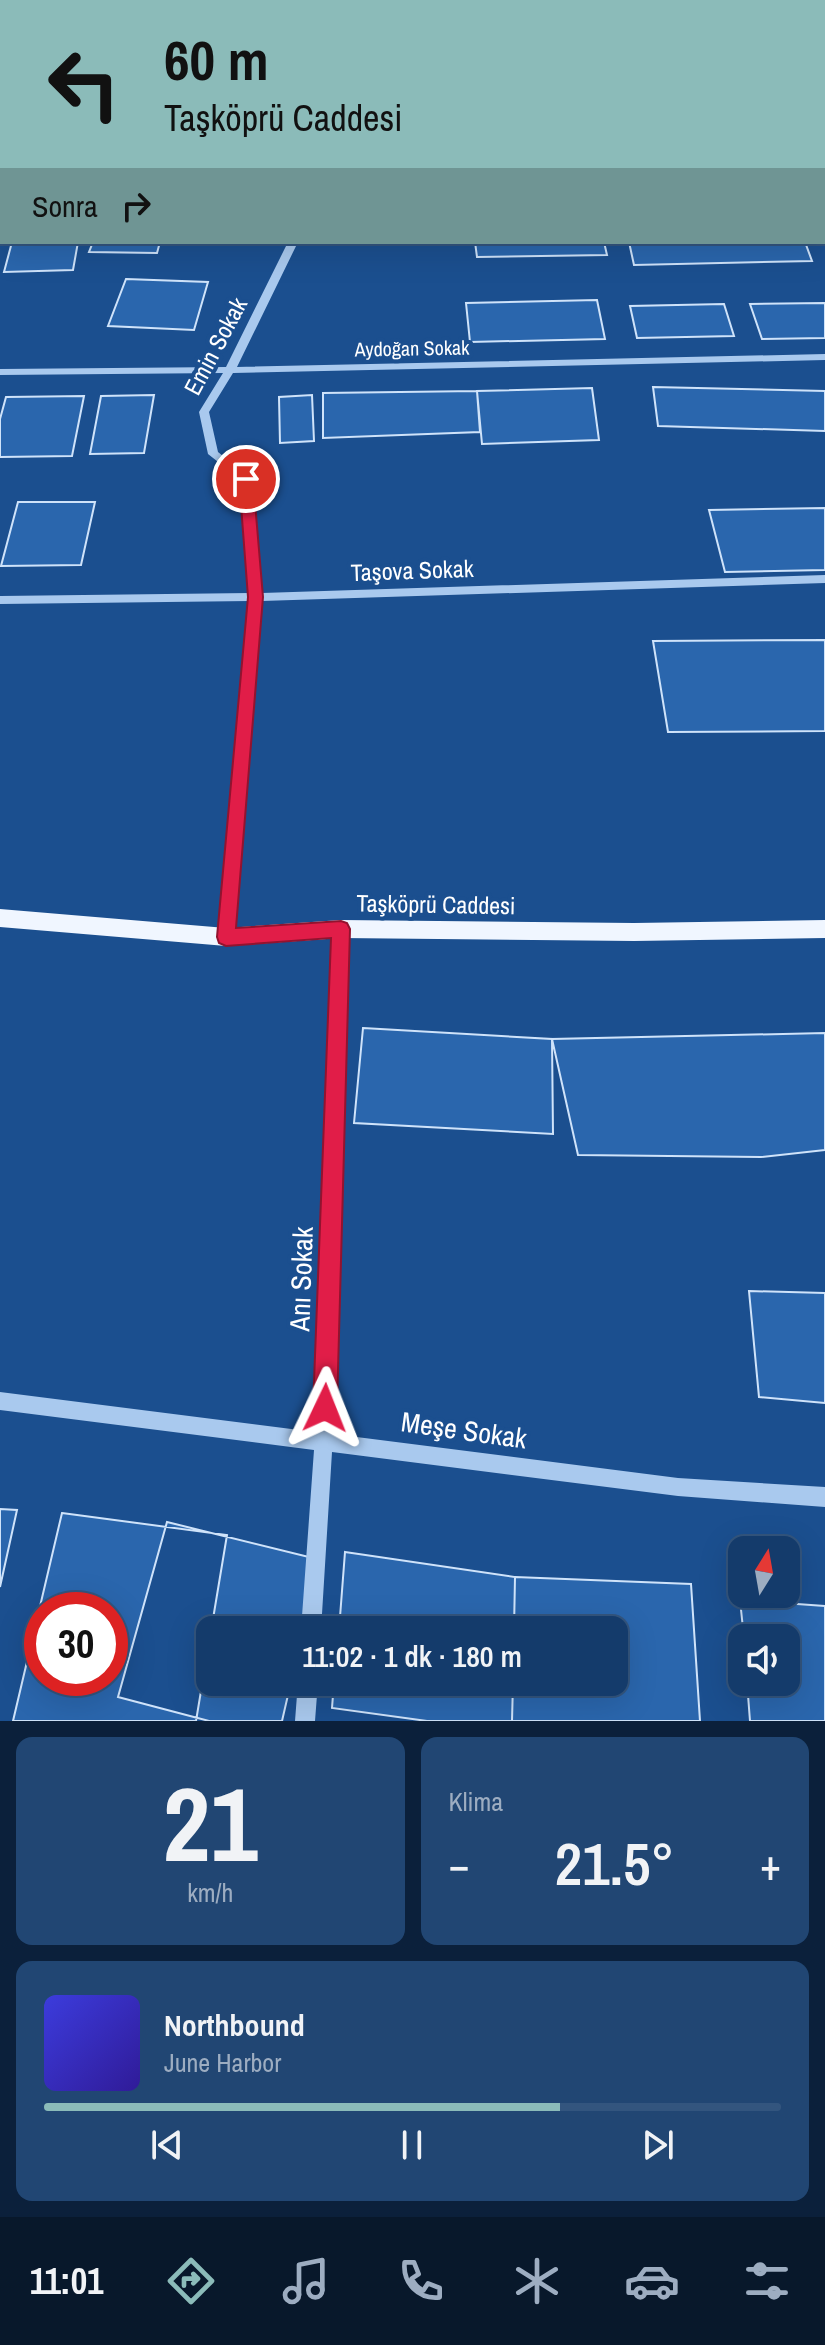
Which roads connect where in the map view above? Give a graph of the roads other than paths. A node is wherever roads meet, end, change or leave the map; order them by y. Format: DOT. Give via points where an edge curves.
graph roads {
  1 [pos="292,244"];
  2 [pos="825,357"];
  3 [pos="230,370"];
  4 [pos="0,372"];
  5 [pos="825,579"];
  6 [pos="256,597"];
  7 [pos="0,600"];
  8 [pos="0,918"];
  9 [pos="341,929"];
  10 [pos="825,929"];
  11 [pos="226,937"];
  12 [pos="0,1401"];
  13 [pos="324,1440"];
  14 [pos="825,1497"];
  15 [pos="312,1616"];
  16 [pos="307,1696"];
  17 [pos="305,1721"];
  1 -- 3 [label="street, Emin Sokak"];
  2 -- 3 [label="street, Aydoğan Sokak"];
  3 -- 4 [label="street, Aydoğan Sokak"];
  3 -- 6 [label="street, Emin Sokak" via="204,412 213,454 246,479"];
  5 -- 6 [label="street, Taşova Sokak"];
  6 -- 7 [label="street, Taşova Sokak"];
  6 -- 11 [label="street, Emin Sokak"];
  8 -- 11 [label="main road, Taşköprü Caddesi"];
  9 -- 10 [label="main road, Taşköprü Caddesi"];
  9 -- 11 [label="main road, Taşköprü Caddesi"];
  9 -- 13 [label="street, Anı Sokak"];
  12 -- 13 [label="street, Meşe Sokak"];
  13 -- 14 [label="street, Meşe Sokak" via="678,1487"];
  13 -- 15 [label="street, Anı Sokak"];
  16 -- 17 [label="street"];
}
